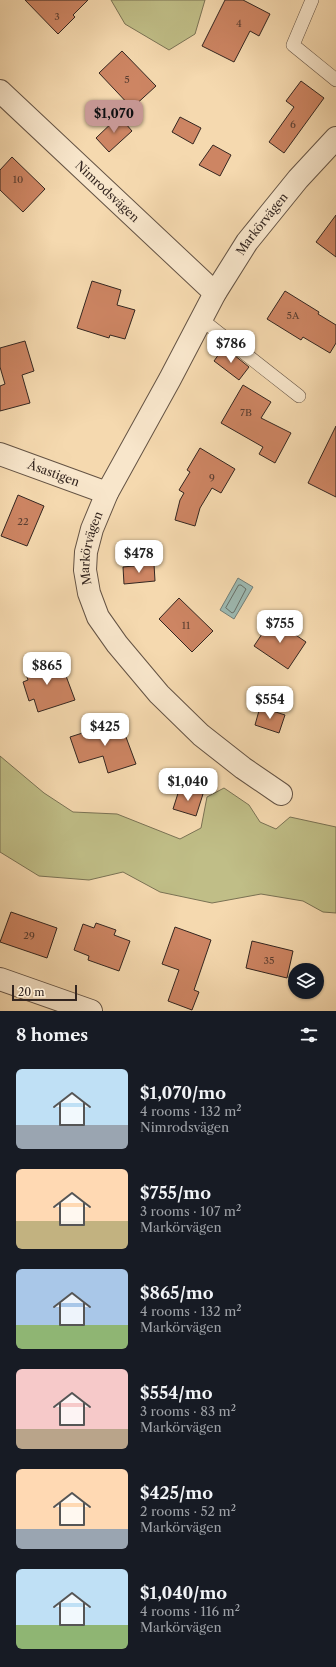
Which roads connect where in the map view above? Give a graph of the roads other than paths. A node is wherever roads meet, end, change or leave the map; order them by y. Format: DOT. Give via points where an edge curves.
graph roads {
  1 [pos="312,0"];
  2 [pos="336,80"];
  3 [pos="0,91"];
  4 [pos="336,138"];
  5 [pos="215,293"];
  6 [pos="201,319"];
  7 [pos="299,396"];
  8 [pos="0,454"];
  9 [pos="107,493"];
  10 [pos="281,794"];
  11 [pos="0,979"];
  12 [pos="91,1011"];
  1 -- 2 [label="lane" via="293,44"];
  3 -- 5 [label="street, Nimrodsvägen"];
  4 -- 5 [label="street, Markörvägen" via="298,179 247,242"];
  5 -- 6 [label="street, Markörvägen"];
  6 -- 7 [label="lane"];
  6 -- 9 [label="street, Markörvägen"];
  8 -- 9 [label="street, Åsastigen"];
  9 -- 10 [label="street, Markörvägen" via="92,529 86,552 85,570 89,593 98,618 159,694 201,735"];
  11 -- 12 [label="street"];
}
